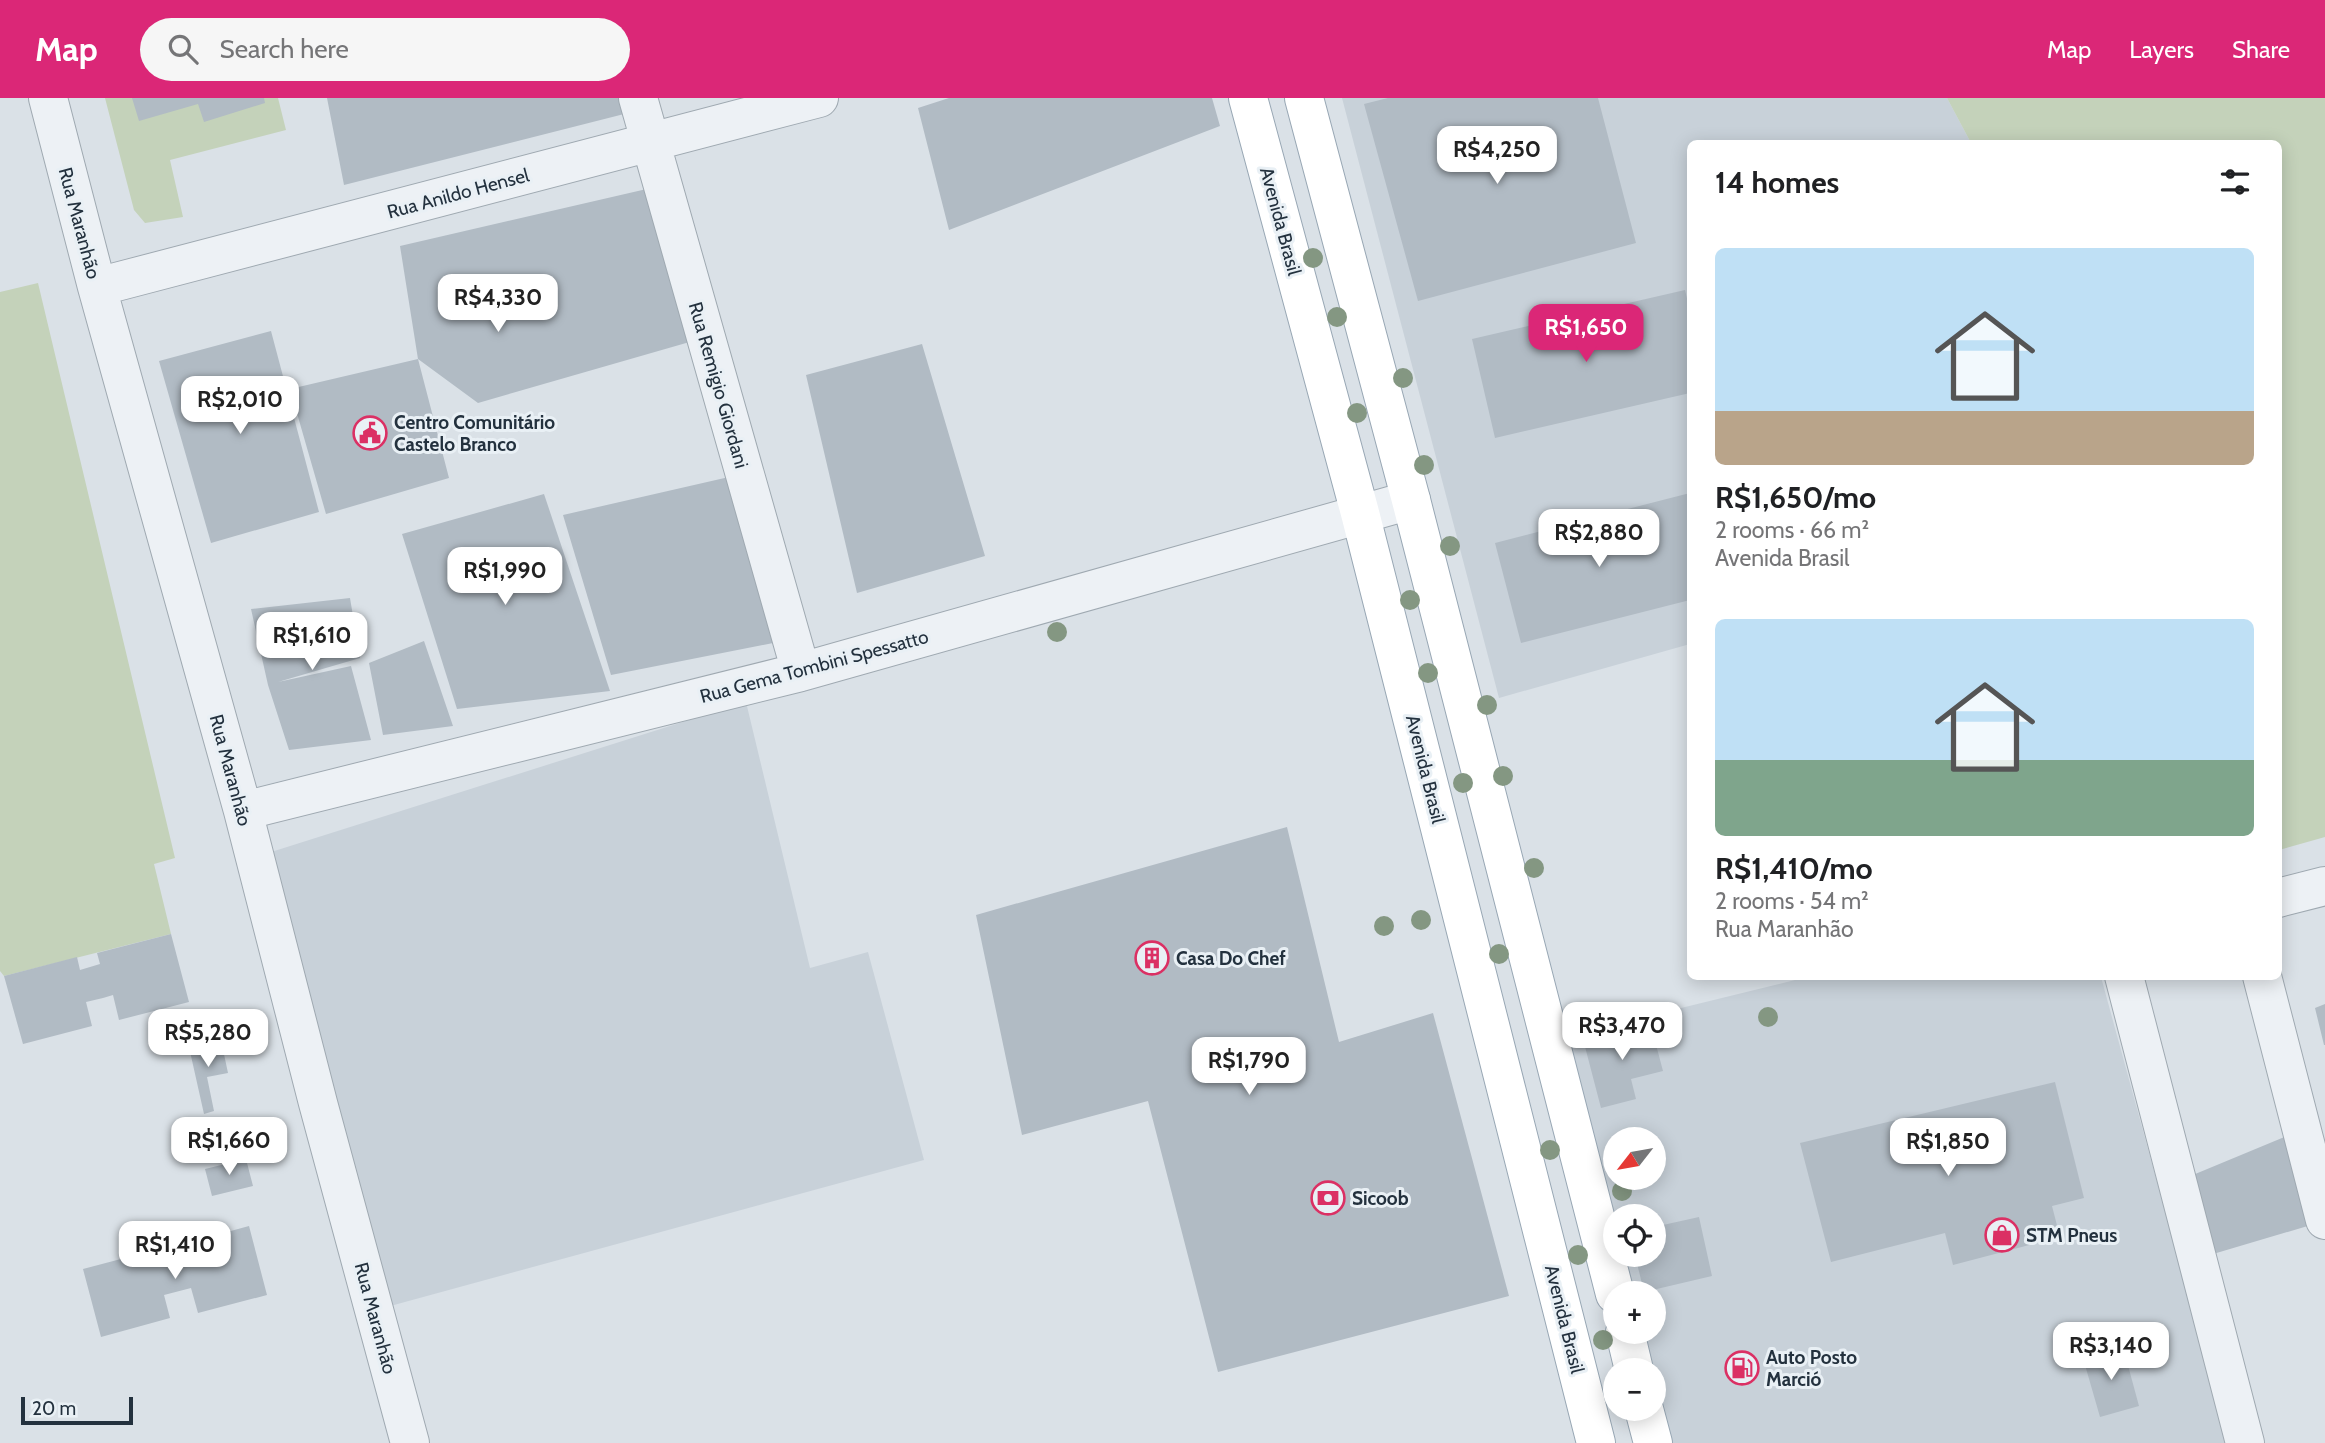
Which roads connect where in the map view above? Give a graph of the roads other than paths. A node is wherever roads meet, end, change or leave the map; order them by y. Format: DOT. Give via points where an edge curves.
graph roads {
  1 [pos="48,98"];
  2 [pos="638,98"];
  3 [pos="819,98"];
  4 [pos="1248,98"];
  5 [pos="1304,98"];
  6 [pos="650,143"];
  7 [pos="97,287"];
  8 [pos="1384,507"];
  9 [pos="801,672"];
  10 [pos="243,811"];
  11 [pos="2325,886"];
  12 [pos="2282,897"];
  13 [pos="2125,980"];
  14 [pos="2263,980"];
  15 [pos="1552,1045"];
  16 [pos="1500,1058"];
  17 [pos="2325,1220"];
  18 [pos="1612,1281"];
  19 [pos="1647,1421"];
  20 [pos="410,1443"];
  21 [pos="1596,1443"];
  22 [pos="1653,1443"];
  23 [pos="2245,1443"];
  1 -- 7 [label="street, Rua Maranhão"];
  2 -- 6 [label="street, Rua Remigio Giordani"];
  3 -- 6 [label="street, Rua Anildo Hensel"];
  4 -- 8 [label="main road, Avenida Brasil"];
  5 -- 8 [label="main road, Avenida Brasil"];
  6 -- 7 [label="street, Rua Anildo Hensel"];
  6 -- 9 [label="street, Rua Remigio Giordani"];
  7 -- 10 [label="street, Rua Maranhão"];
  8 -- 9 [label="street, Rua Gema Tombini Spessatto"];
  8 -- 15 [label="main road, Avenida Brasil"];
  8 -- 16 [label="main road, Avenida Brasil"];
  9 -- 10 [label="street, Rua Gema Tombini Spessatto"];
  10 -- 20 [label="street, Rua Maranhão"];
  11 -- 12 [label="street"];
  13 -- 23 [label="street"];
  14 -- 17 [label="street"];
  15 -- 16 [label="main road"];
  15 -- 18 [label="main road, Avenida Brasil"];
  16 -- 21 [label="main road, Avenida Brasil"];
  19 -- 22 [label="main road"];
}
